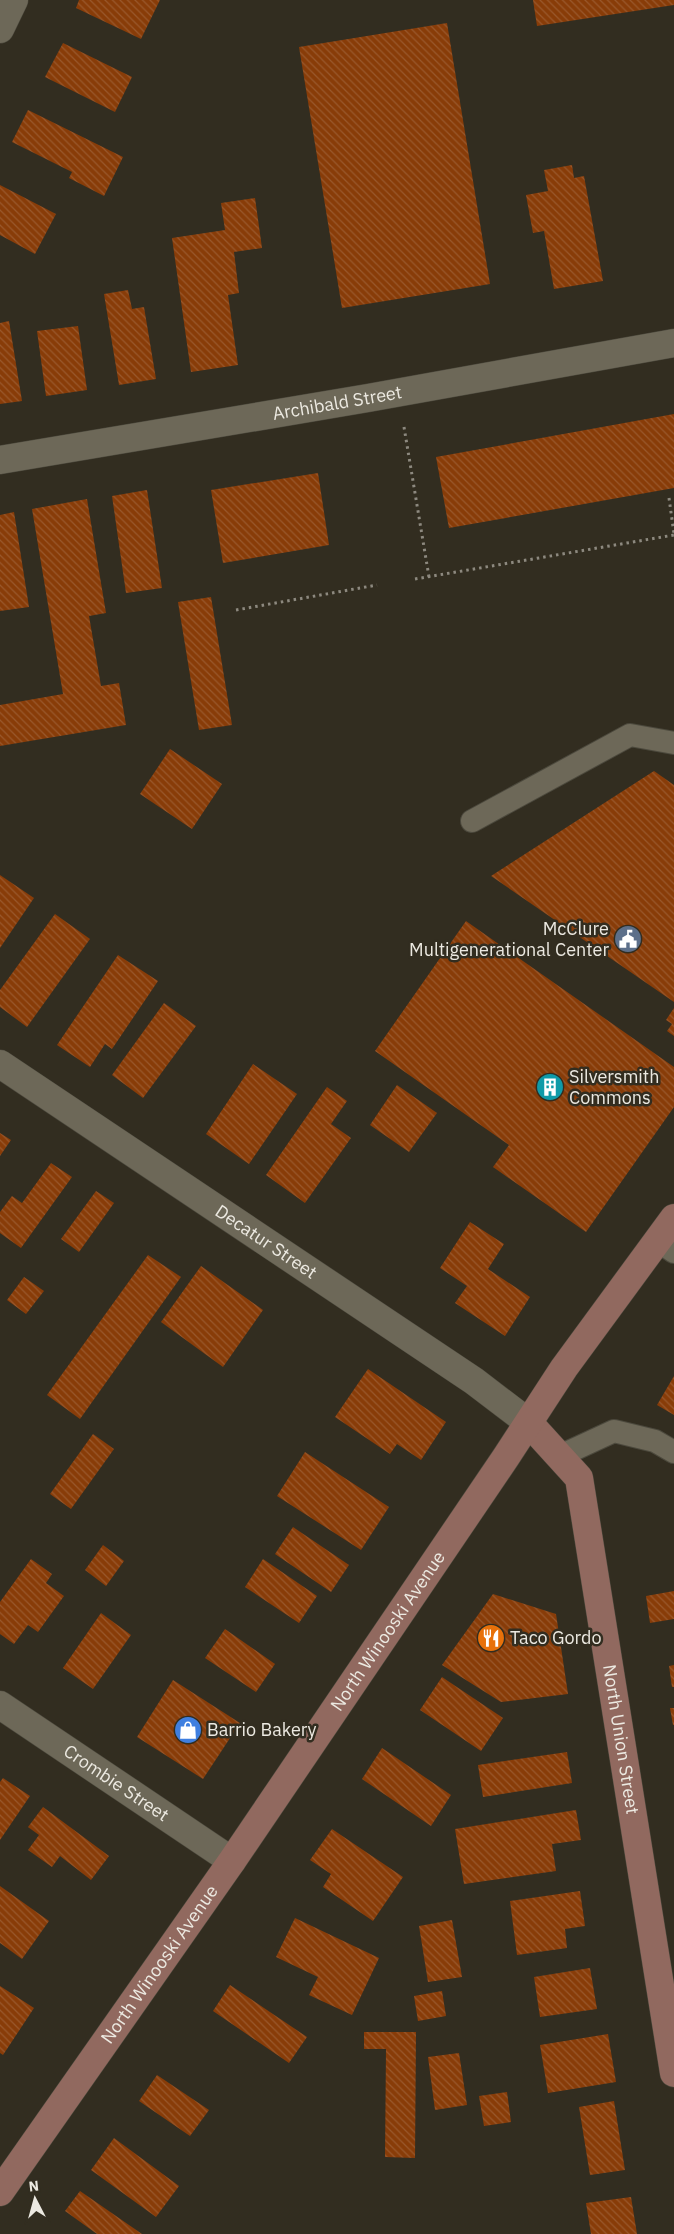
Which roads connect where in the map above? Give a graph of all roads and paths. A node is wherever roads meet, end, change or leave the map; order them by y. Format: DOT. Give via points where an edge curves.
graph roads {
  1 [pos="14,0"];
  2 [pos="0,29"];
  3 [pos="674,343"];
  4 [pos="403,422"];
  5 [pos="0,460"];
  6 [pos="669,498"];
  7 [pos="674,535"];
  8 [pos="430,577"];
  9 [pos="415,579"];
  10 [pos="377,585"];
  11 [pos="236,610"];
  12 [pos="674,743"];
  13 [pos="472,821"];
  14 [pos="0,1064"];
  15 [pos="674,1218"];
  16 [pos="666,1246"];
  17 [pos="529,1423"];
  18 [pos="674,1452"];
  19 [pos="560,1456"];
  20 [pos="0,1705"];
  21 [pos="232,1861"];
  22 [pos="674,2073"];
  23 [pos="0,2192"];
  1 -- 2 [label="street"];
  3 -- 5 [label="street, Archibald Street"];
  4 -- 8 [label="path"];
  6 -- 7 [label="path"];
  7 -- 8 [label="path"];
  8 -- 9 [label="path"];
  10 -- 11 [label="path"];
  12 -- 13 [label="lane" via="630,736"];
  14 -- 17 [label="street, Decatur Street" via="474,1381"];
  15 -- 16 [label="main road, North Winooski Avenue"];
  16 -- 17 [label="main road, North Winooski Avenue" via="564,1368"];
  17 -- 19 [label="main road, North Union Street"];
  17 -- 21 [label="main road, North Winooski Avenue"];
  18 -- 19 [label="lane" via="655,1441 614,1431"];
  19 -- 22 [label="main road, North Union Street" via="579,1478"];
  20 -- 21 [label="street, Crombie Street"];
  21 -- 23 [label="main road, North Winooski Avenue"];
}
